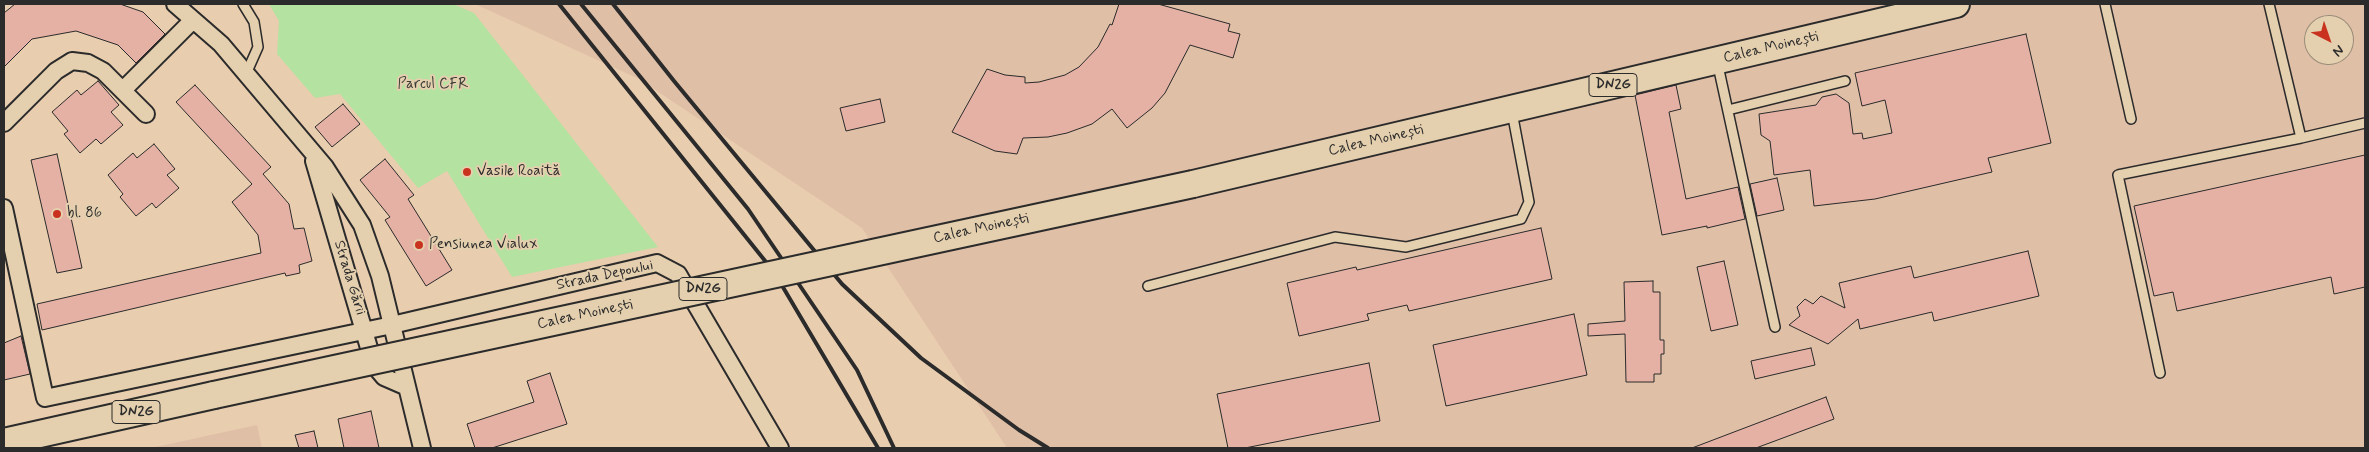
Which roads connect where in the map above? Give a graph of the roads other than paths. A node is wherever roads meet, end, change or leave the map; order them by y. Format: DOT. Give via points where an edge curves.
graph roads {
  1 [pos="175,4"];
  2 [pos="243,4"];
  3 [pos="1956,4"];
  4 [pos="2106,4"];
  5 [pos="2268,4"];
  6 [pos="193,20"];
  7 [pos="1717,60"];
  8 [pos="246,74"];
  9 [pos="1845,81"];
  10 [pos="123,90"];
  11 [pos="1511,109"];
  12 [pos="1728,110"];
  13 [pos="146,114"];
  14 [pos="2131,119"];
  15 [pos="4,123"];
  16 [pos="2365,123"];
  17 [pos="2301,138"];
  18 [pos="312,151"];
  19 [pos="4,208"];
  20 [pos="1148,286"];
  21 [pos="392,325"];
  22 [pos="1775,327"];
  23 [pos="365,331"];
  24 [pos="2160,373"];
  25 [pos="408,393"];
  26 [pos="59,430"];
  27 [pos="4,432"];
  28 [pos="4,442"];
  29 [pos="422,448"];
  30 [pos="780,448"];
  1 -- 6 [label="street, Strada Gării"];
  2 -- 8 [label="lane" via="254,22 258,47"];
  3 -- 7 [label="main road, Calea Moinești / DN2G"];
  4 -- 14 [label="lane"];
  5 -- 17 [label="lane"];
  6 -- 8 [label="street, Strada Gării" via="221,44"];
  6 -- 10 [label="street"];
  7 -- 11 [label="main road, Calea Moinești / DN2G"];
  7 -- 12 [label="lane"];
  8 -- 18 [label="street, Strada Gării"];
  9 -- 12 [label="lane"];
  10 -- 13 [label="street"];
  10 -- 15 [label="street" via="103,71 88,63 72,61 56,70"];
  11 -- 20 [label="lane" via="1529,202 1521,219 1406,247 1334,237"];
  11 -- 26 [label="main road, Calea Moinești / DN2G, bridge" via="1193,184"];
  12 -- 22 [label="lane"];
  16 -- 17 [label="lane"];
  17 -- 24 [label="lane" via="2118,175"];
  18 -- 21 [label="street, Strada Gării" via="362,225 380,276"];
  18 -- 23 [label="street, Strada Gării"];
  19 -- 23 [label="street, Strada Depoului" via="45,398"];
  21 -- 23 [label="street, Strada Depoului"];
  21 -- 25 [label="street, Strada Gării"];
  21 -- 30 [label="street, Strada Depoului" via="657,263 678,274"];
  23 -- 25 [label="street, Strada Gării" via="374,365 384,378"];
  25 -- 29 [label="street"];
  26 -- 27 [label="main road"];
  26 -- 28 [label="main road, Calea Moinești / DN2G"];
}
